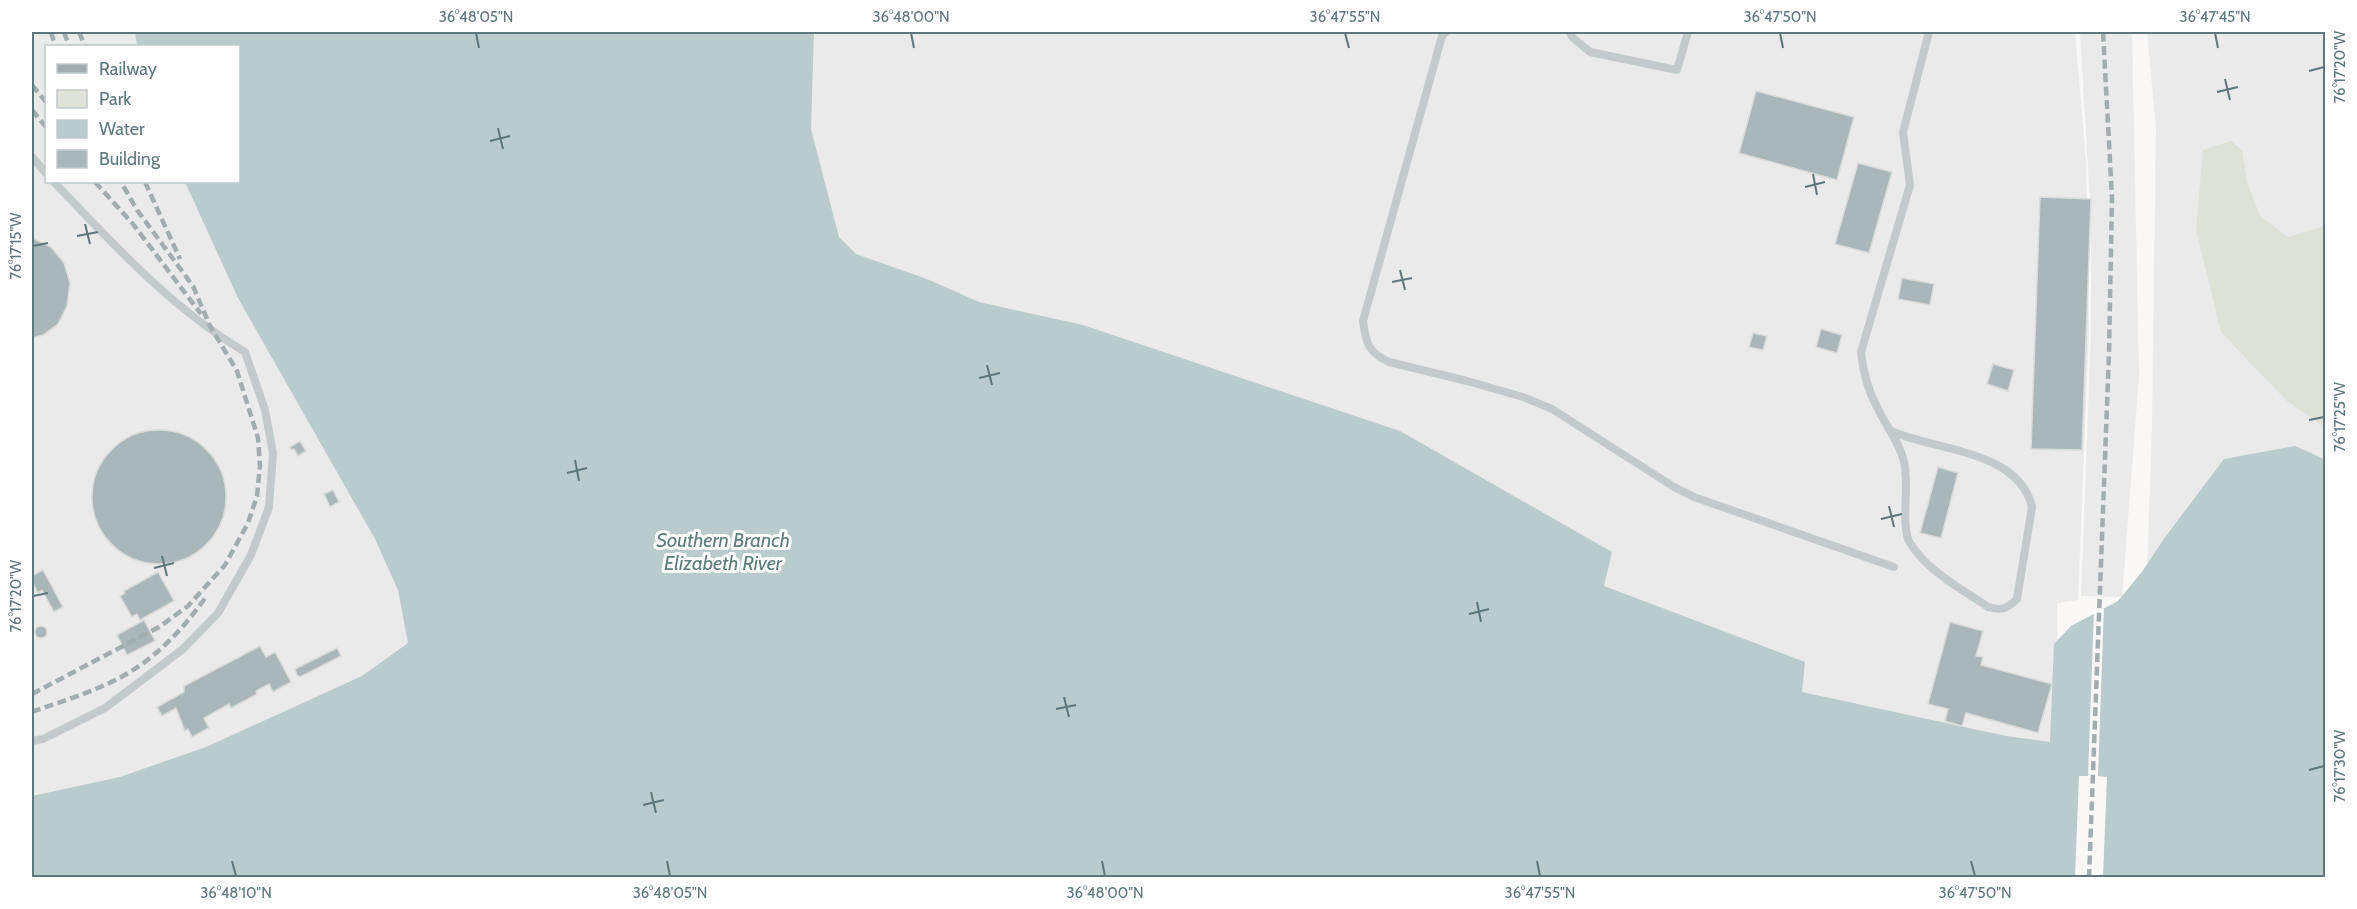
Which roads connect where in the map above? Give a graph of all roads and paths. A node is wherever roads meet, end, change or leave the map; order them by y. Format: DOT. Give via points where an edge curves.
graph roads {
  1 [pos="1446,32"];
  2 [pos="1570,32"];
  3 [pos="1688,32"];
  4 [pos="1929,32"];
  5 [pos="32,157"];
  6 [pos="45,172"];
  7 [pos="55,183"];
  8 [pos="1891,431"];
  9 [pos="1893,567"];
  10 [pos="32,741"];
  1 -- 9 [label="lane" via="1363,321 1374,355 1523,397 1552,409 1694,497"];
  2 -- 3 [label="lane" via="1590,52 1677,70"];
  4 -- 8 [label="lane" via="1903,132 1910,185 1861,352 1869,390"];
  5 -- 6 [label="lane"];
  7 -- 10 [label="lane" via="130,263 216,334 245,352 265,410 273,453 269,507 251,555 218,613 183,649 105,708"];
  8 -- 8 [label="lane" via="1908,477 1905,528 1916,553 1988,607 2009,607 2017,599 2032,507 2021,483 2008,471 1983,459"];
}
